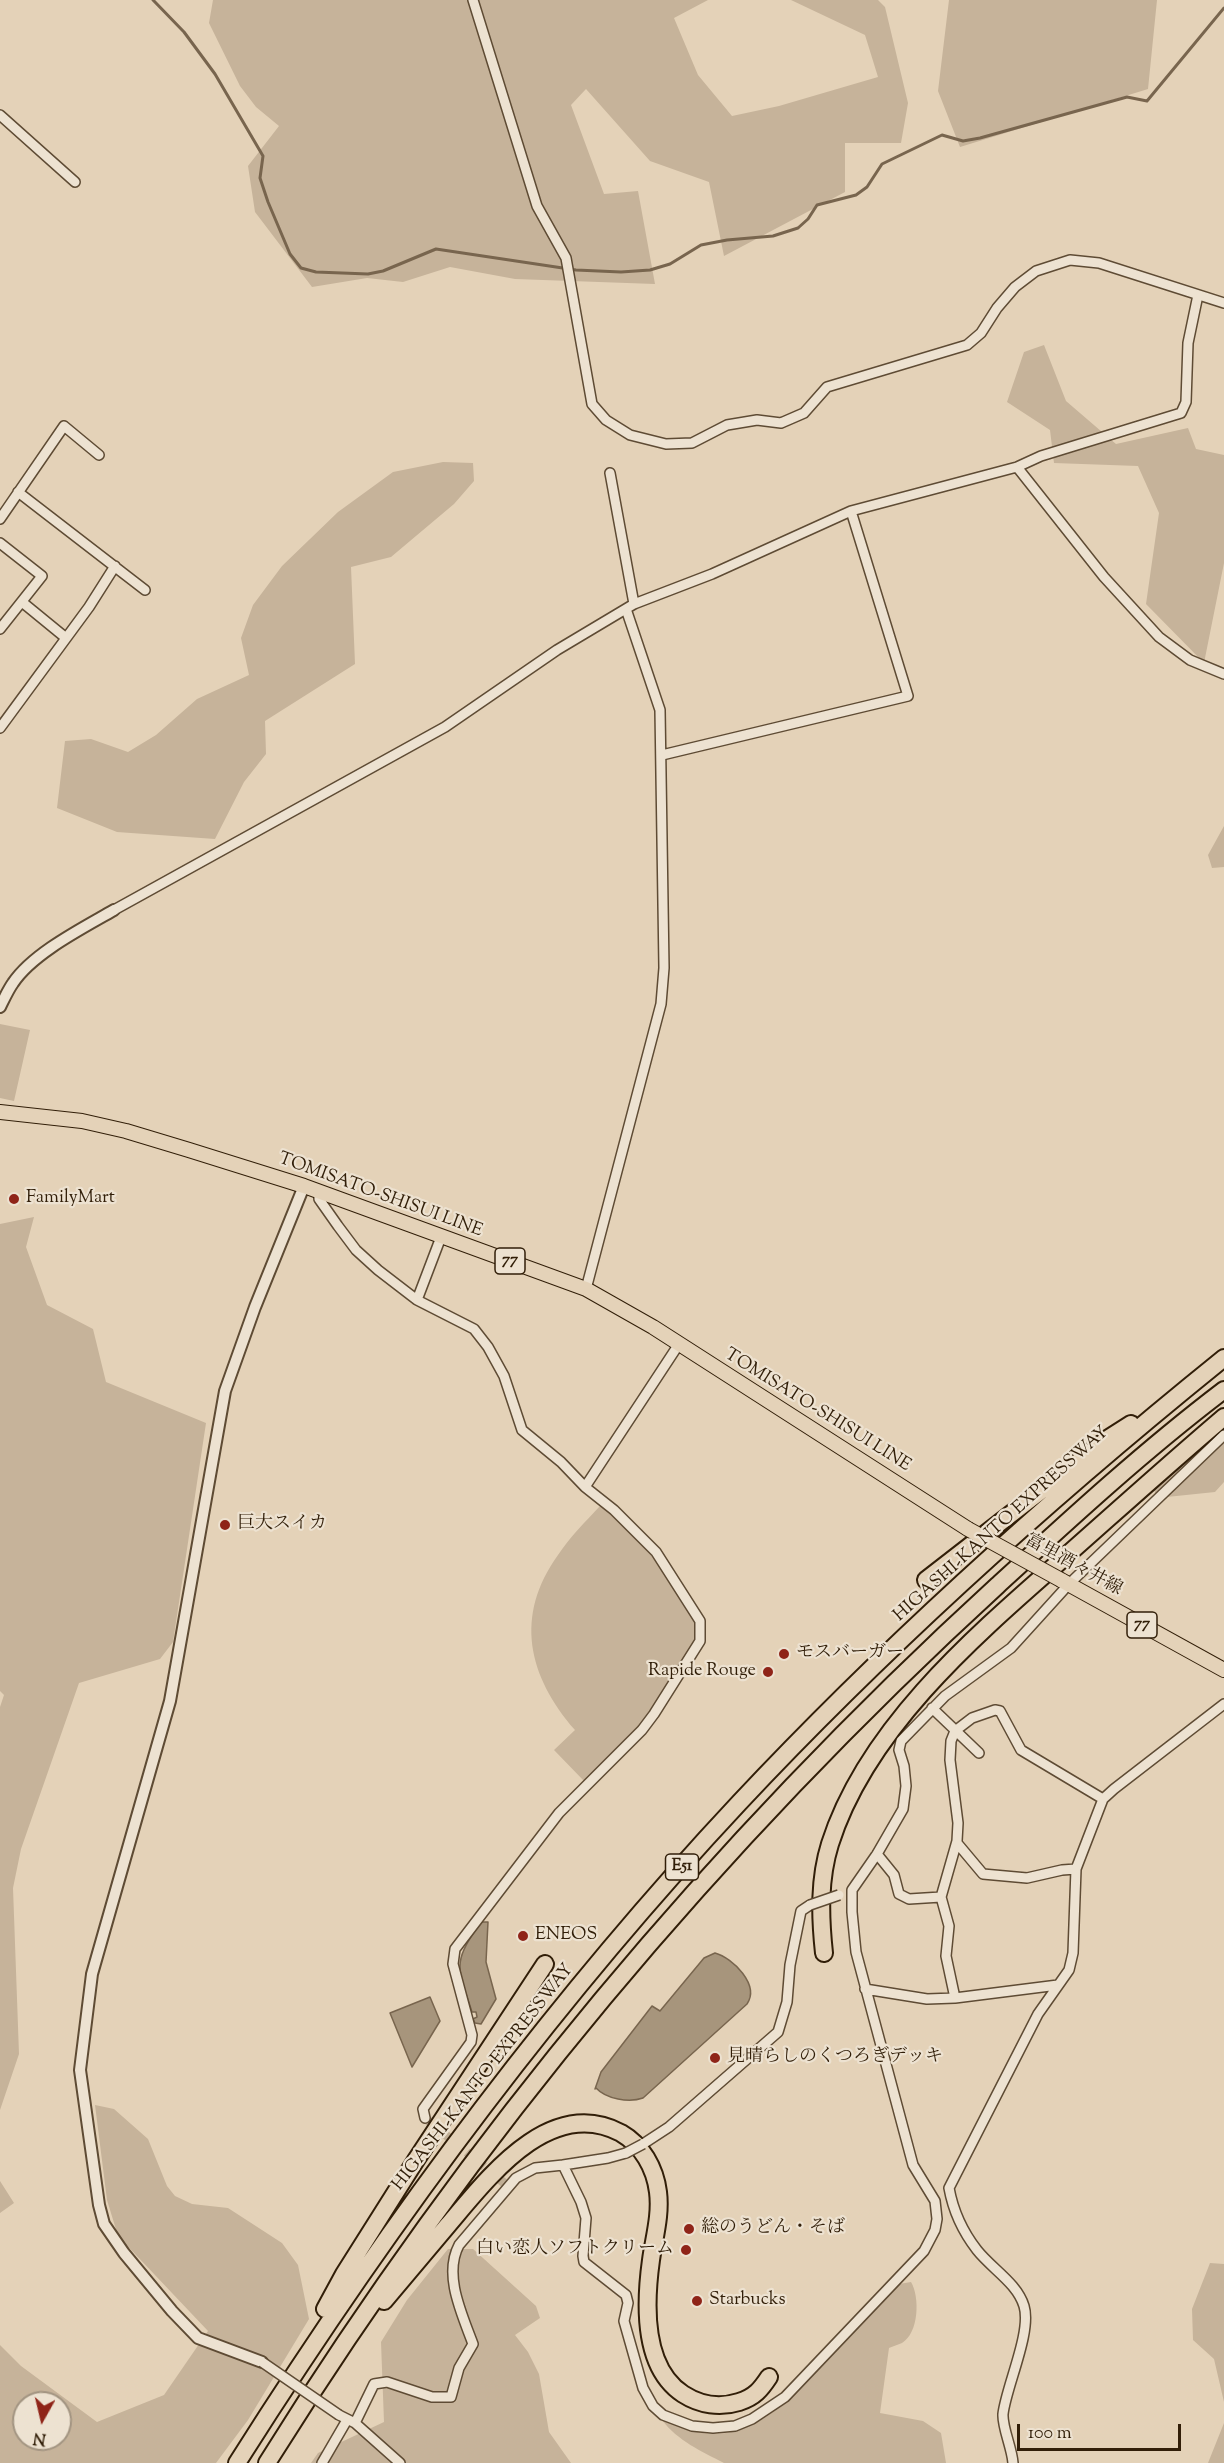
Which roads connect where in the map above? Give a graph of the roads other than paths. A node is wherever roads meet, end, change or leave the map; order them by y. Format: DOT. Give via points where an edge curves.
graph roads {
  1 [pos="474,0"];
  2 [pos="0,115"];
  3 [pos="75,182"];
  4 [pos="1198,295"];
  5 [pos="1224,303"];
  6 [pos="99,455"];
  7 [pos="1017,467"];
  8 [pos="610,473"];
  9 [pos="18,492"];
  10 [pos="852,511"];
  11 [pos="0,519"];
  12 [pos="0,543"];
  13 [pos="114,566"];
  14 [pos="145,590"];
  15 [pos="22,602"];
  16 [pos="630,606"];
  17 [pos="0,629"];
  18 [pos="66,639"];
  19 [pos="1224,674"];
  20 [pos="0,728"];
  21 [pos="662,756"];
  22 [pos="114,910"];
  23 [pos="0,1007"];
  24 [pos="0,1112"];
  25 [pos="304,1186"];
  26 [pos="319,1191"];
  27 [pos="441,1237"];
  28 [pos="586,1289"];
  29 [pos="417,1300"];
  30 [pos="678,1344"];
  31 [pos="1224,1358"];
  32 [pos="1188,1388"];
  33 [pos="1224,1390"];
  34 [pos="1224,1417"];
  35 [pos="1224,1436"];
  36 [pos="585,1487"];
  37 [pos="968,1529"];
  38 [pos="926,1580"];
  39 [pos="1065,1582"];
  40 [pos="1224,1670"];
  41 [pos="1224,1704"];
  42 [pos="932,1708"];
  43 [pos="955,1731"];
  44 [pos="979,1753"];
  45 [pos="1103,1799"];
  46 [pos="957,1843"];
  47 [pos="877,1854"];
  48 [pos="1076,1869"];
  49 [pos="852,1890"];
  50 [pos="941,1898"];
  51 [pos="824,1953"];
  52 [pos="545,1964"];
  53 [pos="1058,1985"];
  54 [pos="865,1989"];
  55 [pos="956,1998"];
  56 [pos="425,2118"];
  57 [pos="563,2165"];
  58 [pos="928,2187"];
  59 [pos="949,2188"];
  60 [pos="262,2362"];
  61 [pos="327,2368"];
  62 [pos="770,2377"];
  63 [pos="347,2419"];
  64 [pos="264,2421"];
  65 [pos="237,2463"];
  66 [pos="267,2463"];
  67 [pos="321,2463"];
  68 [pos="400,2463"];
  69 [pos="1013,2463"];
  1 -- 4 [label="street" via="537,206 566,258 592,404 606,420 630,435 666,444 692,443 727,426 758,420 781,423 804,413 827,387 967,345 981,333 1015,287 1036,271 1070,260 1099,263"];
  2 -- 3 [label="street"];
  4 -- 5 [label="street"];
  4 -- 7 [label="street" via="1188,343 1186,402 1181,413"];
  6 -- 9 [label="street" via="64,426"];
  7 -- 10 [label="street"];
  7 -- 19 [label="street" via="1104,577 1159,637 1190,660"];
  8 -- 16 [label="street"];
  9 -- 11 [label="street"];
  9 -- 13 [label="street"];
  10 -- 16 [label="street"];
  10 -- 21 [label="street" via="908,696"];
  12 -- 15 [label="street" via="42,576"];
  13 -- 14 [label="street"];
  13 -- 18 [label="street"];
  15 -- 17 [label="street"];
  15 -- 18 [label="street"];
  16 -- 21 [label="street" via="660,710"];
  16 -- 22 [label="street" via="557,650 445,727"];
  18 -- 20 [label="street"];
  21 -- 28 [label="street" via="661,1004"];
  22 -- 23 [label="street" via="61,941 22,972"];
  24 -- 25 [label="main road, TOMISATO-SHISUI LINE / 77" via="82,1121 126,1131"];
  25 -- 26 [label="main road, TOMISATO-SHISUI LINE / 77"];
  25 -- 60 [label="street" via="225,1390 170,1701 92,1974 80,2070 104,2224 124,2253 198,2338"];
  26 -- 27 [label="main road, TOMISATO-SHISUI LINE / 77"];
  26 -- 29 [label="street" via="319,1199 357,1250"];
  27 -- 28 [label="main road, TOMISATO-SHISUI LINE / 77"];
  27 -- 29 [label="street"];
  28 -- 30 [label="main road, TOMISATO-SHISUI LINE / 77"];
  29 -- 36 [label="street" via="474,1329 504,1376 522,1430"];
  30 -- 36 [label="street"];
  30 -- 37 [label="main road, TOMISATO-SHISUI LINE / 77"];
  31 -- 32 [label="highway, HIGASHI-KANTO EXPRESSWAY / E51"];
  32 -- 38 [label="highway" via="1109,1438"];
  32 -- 64 [label="highway, HIGASHI-KANTO EXPRESSWAY / E51" via="1096,1464 837,1702 730,1813 611,1946 499,2086 390,2232"];
  33 -- 61 [label="highway, E51" via="1114,1482 941,1637 759,1820 634,1961 519,2101 411,2245"];
  34 -- 51 [label="highway" via="993,1621 926,1688 892,1730 862,1775 830,1844 821,1907"];
  35 -- 39 [label="street"];
  36 -- 56 [label="street" via="656,1552 700,1621 700,1641 642,1730 559,1813 454,1949 453,1964 471,2042 423,2109"];
  37 -- 39 [label="main road, 富里酒々井線 / 77, bridge"];
  39 -- 40 [label="main road, 富里酒々井線 / 77"];
  39 -- 42 [label="street" via="1011,1648"];
  41 -- 45 [label="street"];
  42 -- 43 [label="street"];
  42 -- 47 [label="street" via="901,1741 906,1786 903,1809"];
  43 -- 44 [label="street"];
  43 -- 45 [label="street" via="972,1718 1000,1711 1021,1750"];
  43 -- 46 [label="street" via="950,1760"];
  45 -- 48 [label="street"];
  46 -- 48 [label="street" via="983,1874 1027,1878"];
  46 -- 50 [label="street"];
  47 -- 49 [label="street"];
  47 -- 50 [label="street" via="894,1875 899,1894 909,1899"];
  48 -- 53 [label="street" via="1073,1953 1069,1970"];
  49 -- 54 [label="street" via="854,1939"];
  49 -- 57 [label="street, bridge" via="801,1911 787,2002 778,2032 669,2127 643,2144 608,2158"];
  50 -- 55 [label="street" via="949,1926 946,1956"];
  52 -- 64 [label="highway" via="344,2274"];
  53 -- 55 [label="street"];
  53 -- 59 [label="street" via="1038,2014"];
  54 -- 55 [label="street" via="927,1999"];
  54 -- 58 [label="street" via="913,2165"];
  57 -- 58 [label="street" via="586,2218 584,2262 626,2295 624,2321 643,2388 653,2406 663,2415 692,2426 713,2428 752,2419 785,2397 895,2284 933,2235 937,2211"];
  57 -- 63 [label="street" via="535,2168 516,2178 454,2253 453,2287 473,2344 459,2368 451,2397 432,2397 387,2382 374,2384"];
  58 -- 59 [label="street"];
  59 -- 69 [label="street" via="966,2234 1020,2295 1025,2310 1016,2370 1002,2417"];
  60 -- 63 [label="street, bridge"];
  61 -- 62 [label="highway" via="495,2170 552,2130 591,2124 627,2137 648,2158 656,2181 658,2204 647,2308 654,2350 666,2376 685,2396 713,2405 750,2398"];
  61 -- 66 [label="highway, E51"];
  63 -- 67 [label="street"];
  63 -- 68 [label="street"];
  64 -- 65 [label="highway, HIGASHI-KANTO EXPRESSWAY / E51"];
}
